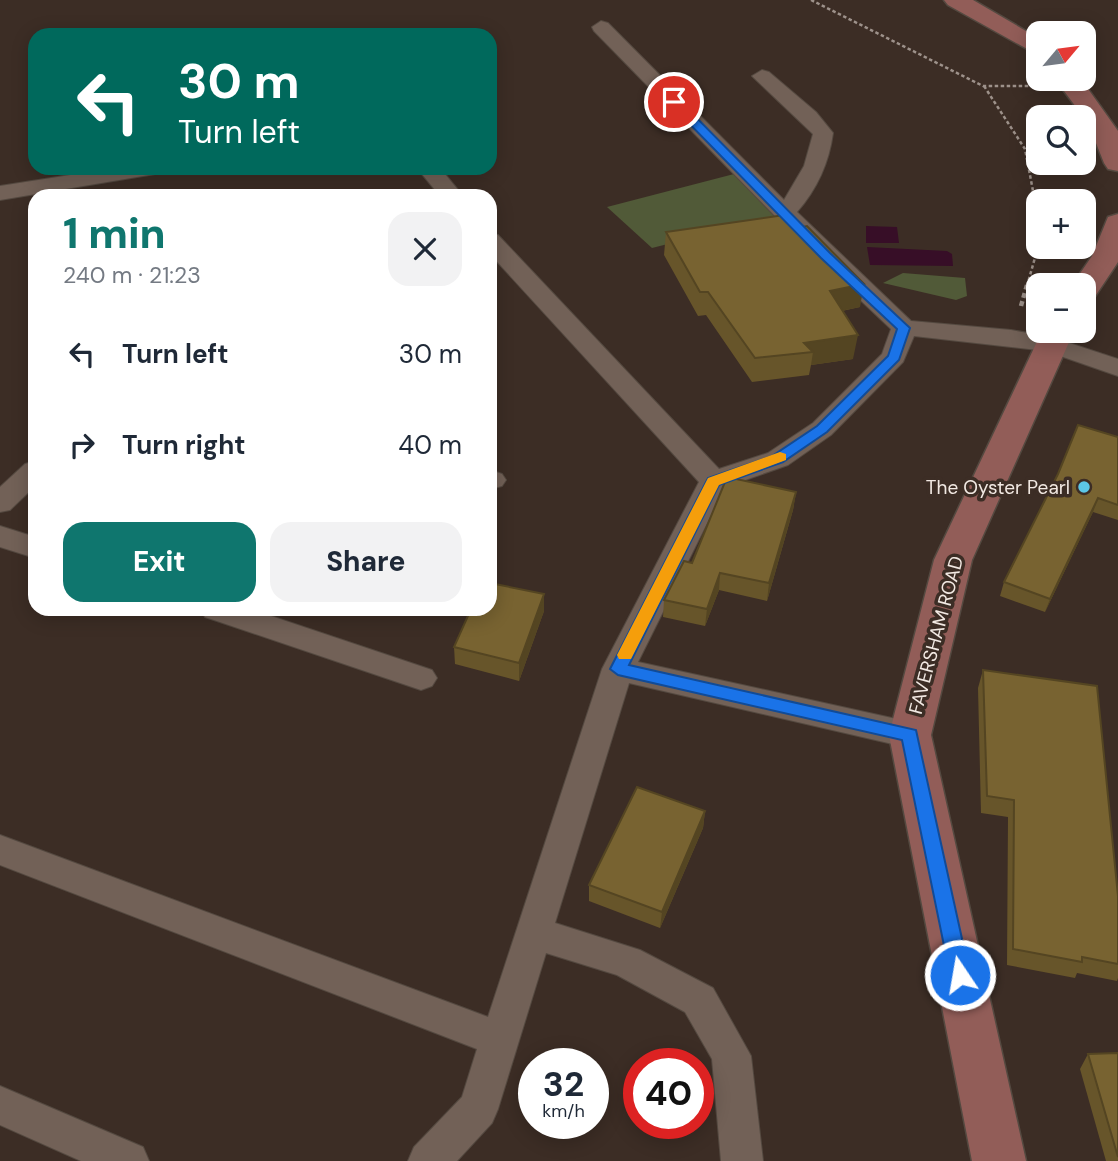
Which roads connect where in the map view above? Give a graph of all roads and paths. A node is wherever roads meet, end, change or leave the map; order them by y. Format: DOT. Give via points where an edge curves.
graph roads {
  1 [pos="811,0"];
  2 [pos="956,0"];
  3 [pos="601,27"];
  4 [pos="1026,41"];
  5 [pos="762,76"];
  6 [pos="1077,91"];
  7 [pos="1118,163"];
  8 [pos="110,175"];
  9 [pos="434,175"];
  10 [pos="446,189"];
  11 [pos="1033,189"];
  12 [pos="0,192"];
  13 [pos="784,213"];
  14 [pos="1118,223"];
  15 [pos="497,248"];
  16 [pos="1095,273"];
  17 [pos="904,328"];
  18 [pos="1026,336"];
  19 [pos="1038,343"];
  20 [pos="1055,343"];
  21 [pos="1118,368"];
  22 [pos="28,477"];
  23 [pos="714,481"];
  24 [pos="0,503"];
  25 [pos="0,536"];
  26 [pos="28,546"];
  27 [pos="237,616"];
  28 [pos="618,669"];
  29 [pos="421,678"];
  30 [pos="910,735"];
  31 [pos="0,849"];
  32 [pos="534,933"];
  33 [pos="498,1039"];
  34 [pos="0,1105"];
  35 [pos="128,1161"];
  36 [pos="429,1161"];
  37 [pos="743,1161"];
  38 [pos="999,1161"];
  1 -- 11 [label="path" via="983,86 1025,149"];
  2 -- 4 [label="street"];
  3 -- 13 [label="lane"];
  5 -- 13 [label="lane" via="823,133 804,192"];
  6 -- 7 [label="street" via="1101,122"];
  8 -- 12 [label="lane"];
  9 -- 10 [label="lane"];
  13 -- 17 [label="lane"];
  14 -- 16 [label="street" via="1107,256"];
  15 -- 23 [label="lane"];
  17 -- 18 [label="lane"];
  17 -- 23 [label="lane" via="894,357 822,429 778,459"];
  19 -- 30 [label="street, FAVERSHAM ROAD" via="953,560"];
  20 -- 21 [label="lane"];
  22 -- 24 [label="lane"];
  23 -- 28 [label="lane"];
  25 -- 26 [label="lane"];
  27 -- 29 [label="lane"];
  28 -- 30 [label="lane"];
  28 -- 32 [label="lane"];
  30 -- 38 [label="street, FAVERSHAM ROAD"];
  31 -- 33 [label="lane"];
  32 -- 33 [label="lane"];
  32 -- 37 [label="lane" via="627,962 699,1000 731,1056"];
  33 -- 36 [label="lane" via="478,1109"];
  34 -- 35 [label="lane"];
}
